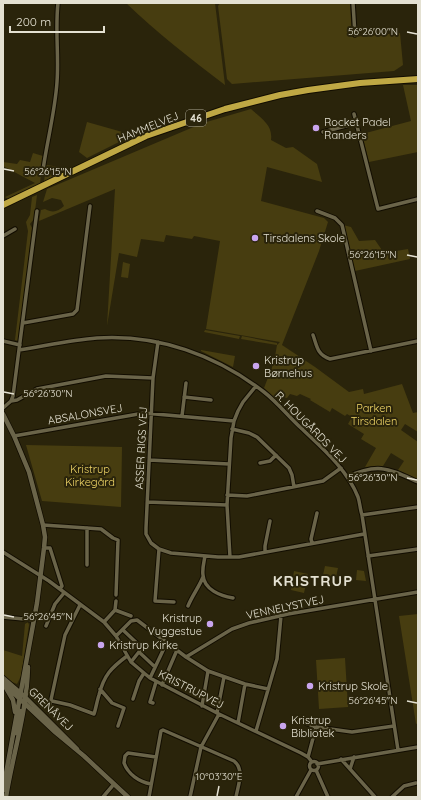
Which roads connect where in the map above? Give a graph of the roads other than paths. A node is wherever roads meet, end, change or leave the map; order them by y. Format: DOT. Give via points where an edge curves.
graph roads {
  1 [pos="58,3"];
  2 [pos="353,3"];
  3 [pos="355,35"];
  4 [pos="418,79"];
  5 [pos="354,114"];
  6 [pos="357,123"];
  7 [pos="323,132"];
  8 [pos="43,170"];
  9 [pos="418,199"];
  10 [pos="3,205"];
  11 [pos="90,206"];
  12 [pos="37,210"];
  13 [pos="317,211"];
  14 [pos="15,229"];
  15 [pos="3,236"];
  16 [pos="23,323"];
  17 [pos="312,335"];
  18 [pos="3,341"];
  19 [pos="418,341"];
  20 [pos="158,342"];
  21 [pos="20,345"];
  22 [pos="20,350"];
  23 [pos="371,352"];
  24 [pos="153,378"];
  25 [pos="186,383"];
  26 [pos="256,386"];
  27 [pos="184,397"];
  28 [pos="210,400"];
  29 [pos="11,401"];
  30 [pos="3,408"];
  31 [pos="151,413"];
  32 [pos="3,414"];
  33 [pos="182,416"];
  34 [pos="234,422"];
  35 [pos="232,429"];
  36 [pos="14,436"];
  37 [pos="276,455"];
  38 [pos="149,460"];
  39 [pos="260,463"];
  40 [pos="229,464"];
  41 [pos="341,468"];
  42 [pos="347,477"];
  43 [pos="418,482"];
  44 [pos="294,487"];
  45 [pos="227,495"];
  46 [pos="147,502"];
  47 [pos="227,505"];
  48 [pos="418,507"];
  49 [pos="317,513"];
  50 [pos="362,515"];
  51 [pos="270,521"];
  52 [pos="43,526"];
  53 [pos="87,528"];
  54 [pos="364,534"];
  55 [pos="312,543"];
  56 [pos="44,548"];
  57 [pos="158,549"];
  58 [pos="418,549"];
  59 [pos="3,552"];
  60 [pos="265,552"];
  61 [pos="205,556"];
  62 [pos="368,556"];
  63 [pos="230,558"];
  64 [pos="88,565"];
  65 [pos="40,577"];
  66 [pos="203,577"];
  67 [pos="60,589"];
  68 [pos="418,592"];
  69 [pos="64,593"];
  70 [pos="116,595"];
  71 [pos="233,598"];
  72 [pos="375,599"];
  73 [pos="116,601"];
  74 [pos="174,602"];
  75 [pos="80,605"];
  76 [pos="188,606"];
  77 [pos="114,610"];
  78 [pos="131,616"];
  79 [pos="281,616"];
  80 [pos="3,618"];
  81 [pos="34,620"];
  82 [pos="104,622"];
  83 [pos="46,626"];
  84 [pos="122,630"];
  85 [pos="116,636"];
  86 [pos="167,642"];
  87 [pos="177,650"];
  88 [pos="139,652"];
  89 [pos="127,656"];
  90 [pos="186,657"];
  91 [pos="131,662"];
  92 [pos="155,666"];
  93 [pos="208,671"];
  94 [pos="144,674"];
  95 [pos="224,677"];
  96 [pos="3,678"];
  97 [pos="150,678"];
  98 [pos="156,682"];
  99 [pos="3,684"];
  100 [pos="246,684"];
  101 [pos="162,685"];
  102 [pos="100,689"];
  103 [pos="268,689"];
  104 [pos="22,698"];
  105 [pos="133,699"];
  106 [pos="52,701"];
  107 [pos="153,704"];
  108 [pos="202,706"];
  109 [pos="49,709"];
  110 [pos="218,714"];
  111 [pos="15,720"];
  112 [pos="298,720"];
  113 [pos="238,723"];
  114 [pos="118,726"];
  115 [pos="394,726"];
  116 [pos="316,727"];
  117 [pos="256,731"];
  118 [pos="200,747"];
  119 [pos="418,747"];
  120 [pos="398,750"];
  121 [pos="156,757"];
  122 [pos="308,757"];
  123 [pos="354,757"];
  124 [pos="341,759"];
  125 [pos="312,762"];
  126 [pos="317,764"];
  127 [pos="350,769"];
  128 [pos="311,770"];
  129 [pos="316,770"];
  130 [pos="416,783"];
  131 [pos="114,784"];
  132 [pos="151,784"];
  133 [pos="3,790"];
  134 [pos="6,797"];
  135 [pos="103,797"];
  136 [pos="128,797"];
  137 [pos="149,797"];
  138 [pos="190,797"];
  139 [pos="236,797"];
  140 [pos="296,797"];
  141 [pos="328,797"];
  142 [pos="375,797"];
  143 [pos="392,797"];
  1 -- 8 [label="street" via="57,83"];
  2 -- 3 [label="street"];
  4 -- 10 [label="highway, HAMMELVEJ / 46" via="308,90 225,109 146,136"];
  5 -- 6 [label="street"];
  6 -- 7 [label="street"];
  6 -- 9 [label="street" via="378,209"];
  11 -- 16 [label="street" via="77,310 73,314"];
  12 -- 16 [label="street"];
  13 -- 23 [label="street" via="335,218 342,225"];
  14 -- 15 [label="street"];
  16 -- 21 [label="street"];
  17 -- 23 [label="street" via="318,352 323,357 330,359"];
  18 -- 21 [label="street"];
  19 -- 23 [label="street"];
  20 -- 22 [label="street, R. HOUGÅRDS VEJ" via="96,338"];
  20 -- 24 [label="street, ASSER RIGS VEJ"];
  20 -- 26 [label="street, R. HOUGÅRDS VEJ" via="210,358"];
  21 -- 22 [label="street"];
  22 -- 29 [label="street"];
  24 -- 29 [label="street" via="106,376 37,389"];
  24 -- 31 [label="street, ASSER RIGS VEJ"];
  25 -- 27 [label="street"];
  26 -- 34 [label="street" via="243,402"];
  26 -- 41 [label="street, R. HOUGÅRDS VEJ"];
  27 -- 28 [label="street"];
  27 -- 33 [label="street"];
  29 -- 30 [label="street"];
  31 -- 33 [label="street, ABSALONSVEJ"];
  31 -- 36 [label="street, ABSALONSVEJ"];
  31 -- 38 [label="street, ASSER RIGS VEJ"];
  32 -- 36 [label="street"];
  33 -- 34 [label="street, ABSALONSVEJ"];
  34 -- 35 [label="street"];
  35 -- 37 [label="street" via="257,437"];
  35 -- 40 [label="street"];
  36 -- 52 [label="street" via="29,472"];
  37 -- 39 [label="street" via="270,461"];
  37 -- 44 [label="street" via="289,468"];
  38 -- 40 [label="street"];
  38 -- 46 [label="street, ASSER RIGS VEJ"];
  40 -- 45 [label="street"];
  41 -- 42 [label="street, R. HOUGÅRDS VEJ"];
  41 -- 44 [label="street" via="323,481"];
  42 -- 43 [label="street" via="370,468 382,468"];
  42 -- 50 [label="street, R. HOUGÅRDS VEJ" via="358,497"];
  44 -- 45 [label="street" via="247,496"];
  45 -- 47 [label="street"];
  46 -- 47 [label="street"];
  46 -- 57 [label="street, ASSER RIGS VEJ" via="146,534 150,543"];
  47 -- 63 [label="street"];
  48 -- 50 [label="street"];
  49 -- 55 [label="street"];
  50 -- 54 [label="street, R. HOUGÅRDS VEJ"];
  51 -- 60 [label="street"];
  52 -- 53 [label="street"];
  52 -- 56 [label="street"];
  53 -- 64 [label="street"];
  53 -- 70 [label="street" via="101,528 118,540"];
  54 -- 55 [label="street"];
  54 -- 62 [label="street, R. HOUGÅRDS VEJ"];
  55 -- 60 [label="street"];
  56 -- 65 [label="street"];
  56 -- 67 [label="street" via="50,548 62,586"];
  57 -- 61 [label="street" via="171,553"];
  57 -- 74 [label="street" via="156,601"];
  58 -- 62 [label="street"];
  59 -- 65 [label="street, KRISTRUPVEJ"];
  60 -- 63 [label="street"];
  61 -- 63 [label="street"];
  61 -- 66 [label="street"];
  62 -- 72 [label="street, R. HOUGÅRDS VEJ"];
  65 -- 67 [label="street, KRISTRUPVEJ"];
  65 -- 81 [label="street"];
  66 -- 71 [label="street" via="208,586 220,596"];
  66 -- 76 [label="street"];
  67 -- 69 [label="street, KRISTRUPVEJ"];
  68 -- 72 [label="street, VENNELYSTVEJ"];
  69 -- 75 [label="street, KRISTRUPVEJ"];
  69 -- 83 [label="street" via="55,604"];
  72 -- 79 [label="street, VENNELYSTVEJ"];
  72 -- 115 [label="street, R. HOUGÅRDS VEJ"];
  73 -- 77 [label="street"];
  75 -- 82 [label="street, KRISTRUPVEJ"];
  75 -- 106 [label="street" via="65,634"];
  77 -- 78 [label="street"];
  77 -- 82 [label="street"];
  79 -- 90 [label="street, VENNELYSTVEJ" via="232,629"];
  79 -- 103 [label="street" via="277,658"];
  80 -- 81 [label="street"];
  81 -- 104 [label="street"];
  82 -- 85 [label="street, KRISTRUPVEJ"];
  84 -- 85 [label="street"];
  84 -- 86 [label="street" via="137,620"];
  84 -- 88 [label="street" via="142,648"];
  85 -- 89 [label="street, KRISTRUPVEJ"];
  86 -- 87 [label="street"];
  86 -- 92 [label="street"];
  87 -- 90 [label="street"];
  87 -- 101 [label="street"];
  88 -- 91 [label="street"];
  88 -- 92 [label="street"];
  89 -- 91 [label="street, KRISTRUPVEJ"];
  89 -- 102 [label="street" via="108,672"];
  90 -- 93 [label="street"];
  91 -- 94 [label="street, KRISTRUPVEJ"];
  92 -- 97 [label="street"];
  93 -- 95 [label="street"];
  93 -- 108 [label="street"];
  94 -- 97 [label="street, KRISTRUPVEJ"];
  94 -- 105 [label="street" via="138,682"];
  95 -- 100 [label="street"];
  95 -- 110 [label="street"];
  96 -- 104 [label="street, GRENÅVEJ"];
  97 -- 98 [label="street, KRISTRUPVEJ"];
  98 -- 101 [label="street, KRISTRUPVEJ"];
  98 -- 107 [label="street" via="150,702"];
  99 -- 104 [label="street, GRENÅVEJ"];
  99 -- 111 [label="street" via="13,700"];
  100 -- 103 [label="street"];
  100 -- 113 [label="street"];
  101 -- 108 [label="street, KRISTRUPVEJ"];
  102 -- 106 [label="street" via="94,714 70,704"];
  102 -- 114 [label="street" via="112,703 124,708"];
  103 -- 117 [label="street"];
  104 -- 111 [label="street"];
  104 -- 131 [label="street, GRENÅVEJ" via="70,746"];
  104 -- 134 [label="street"];
  106 -- 109 [label="street"];
  108 -- 110 [label="street, KRISTRUPVEJ"];
  110 -- 113 [label="street, KRISTRUPVEJ"];
  110 -- 118 [label="street"];
  111 -- 133 [label="street"];
  112 -- 116 [label="street"];
  113 -- 117 [label="street, KRISTRUPVEJ"];
  115 -- 116 [label="street" via="352,732"];
  115 -- 120 [label="street, R. HOUGÅRDS VEJ"];
  116 -- 122 [label="street"];
  117 -- 122 [label="street, KRISTRUPVEJ"];
  118 -- 121 [label="street" via="162,730"];
  118 -- 138 [label="street"];
  118 -- 139 [label="street" via="238,764 241,774"];
  119 -- 120 [label="street"];
  120 -- 123 [label="street"];
  121 -- 132 [label="street"];
  121 -- 132 [label="street" via="128,753 125,756 124,763 138,781"];
  122 -- 125 [label="street, KRISTRUPVEJ"];
  123 -- 124 [label="street"];
  123 -- 127 [label="street"];
  124 -- 126 [label="street"];
  124 -- 127 [label="street"];
  125 -- 126 [label="street"];
  125 -- 128 [label="street"];
  126 -- 129 [label="street"];
  127 -- 142 [label="street"];
  128 -- 129 [label="street"];
  128 -- 140 [label="street"];
  129 -- 141 [label="street"];
  130 -- 143 [label="street" via="404,786"];
  131 -- 135 [label="street"];
  131 -- 136 [label="street, GRENÅVEJ"];
  132 -- 137 [label="street"];
}
